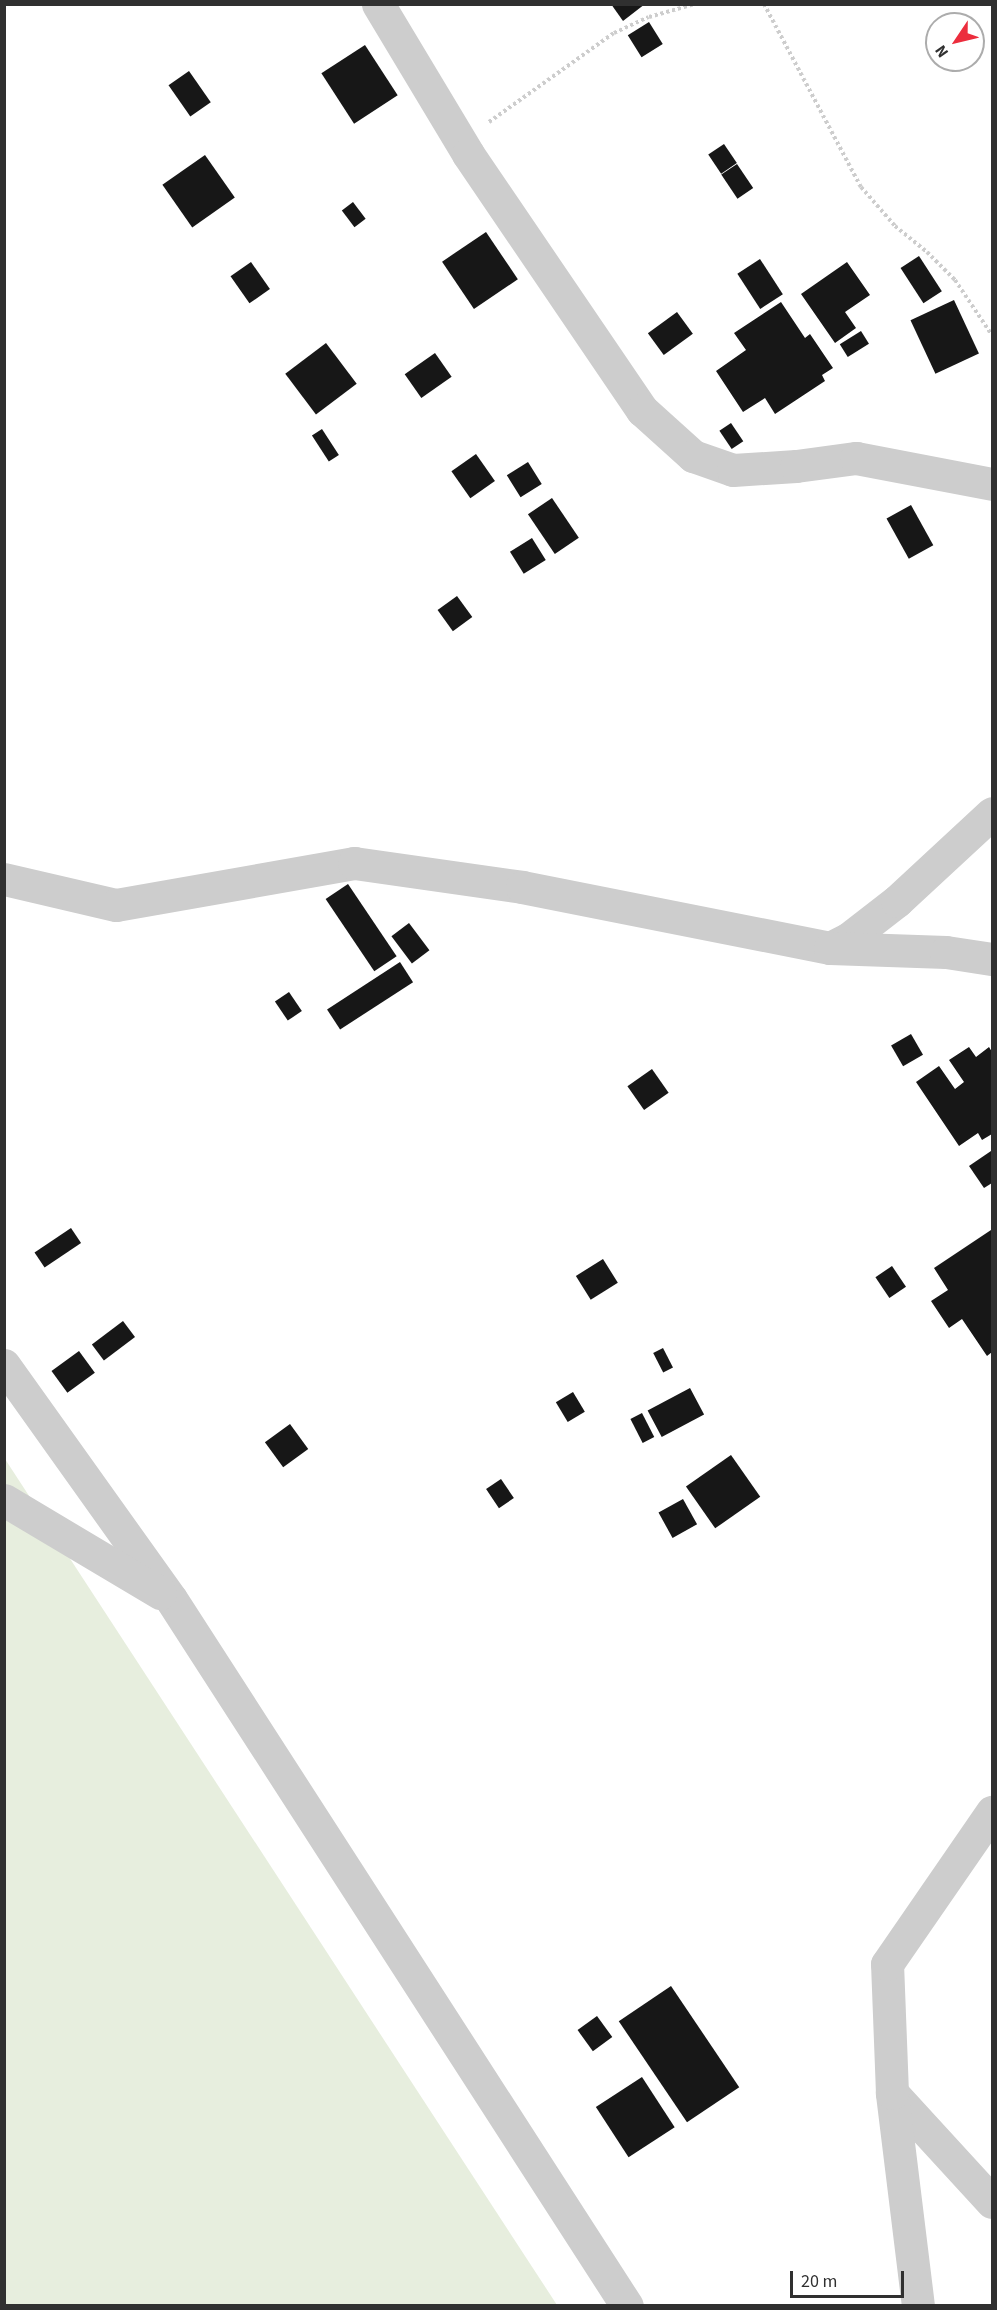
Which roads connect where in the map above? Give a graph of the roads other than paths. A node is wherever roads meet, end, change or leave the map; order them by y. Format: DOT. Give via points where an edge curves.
graph roads {
  1 [pos="378,4"];
  2 [pos="993,484"];
  3 [pos="993,813"];
  4 [pos="4,879"];
  5 [pos="830,948"];
  6 [pos="993,959"];
  7 [pos="4,1365"];
  8 [pos="4,1500"];
  9 [pos="171,1599"];
  10 [pos="993,1812"];
  11 [pos="892,2093"];
  12 [pos="993,2202"];
  13 [pos="627,2306"];
  14 [pos="918,2306"];
  1 -- 2 [label="street" via="461,143 642,410 693,456 733,470 856,458"];
  3 -- 5 [label="street" via="866,927"];
  4 -- 5 [label="street" via="116,905 354,863 522,887"];
  5 -- 6 [label="street" via="946,952"];
  7 -- 9 [label="street"];
  8 -- 9 [label="street"];
  9 -- 13 [label="street"];
  10 -- 11 [label="street" via="887,1964"];
  11 -- 12 [label="street"];
  11 -- 14 [label="street"];
}
